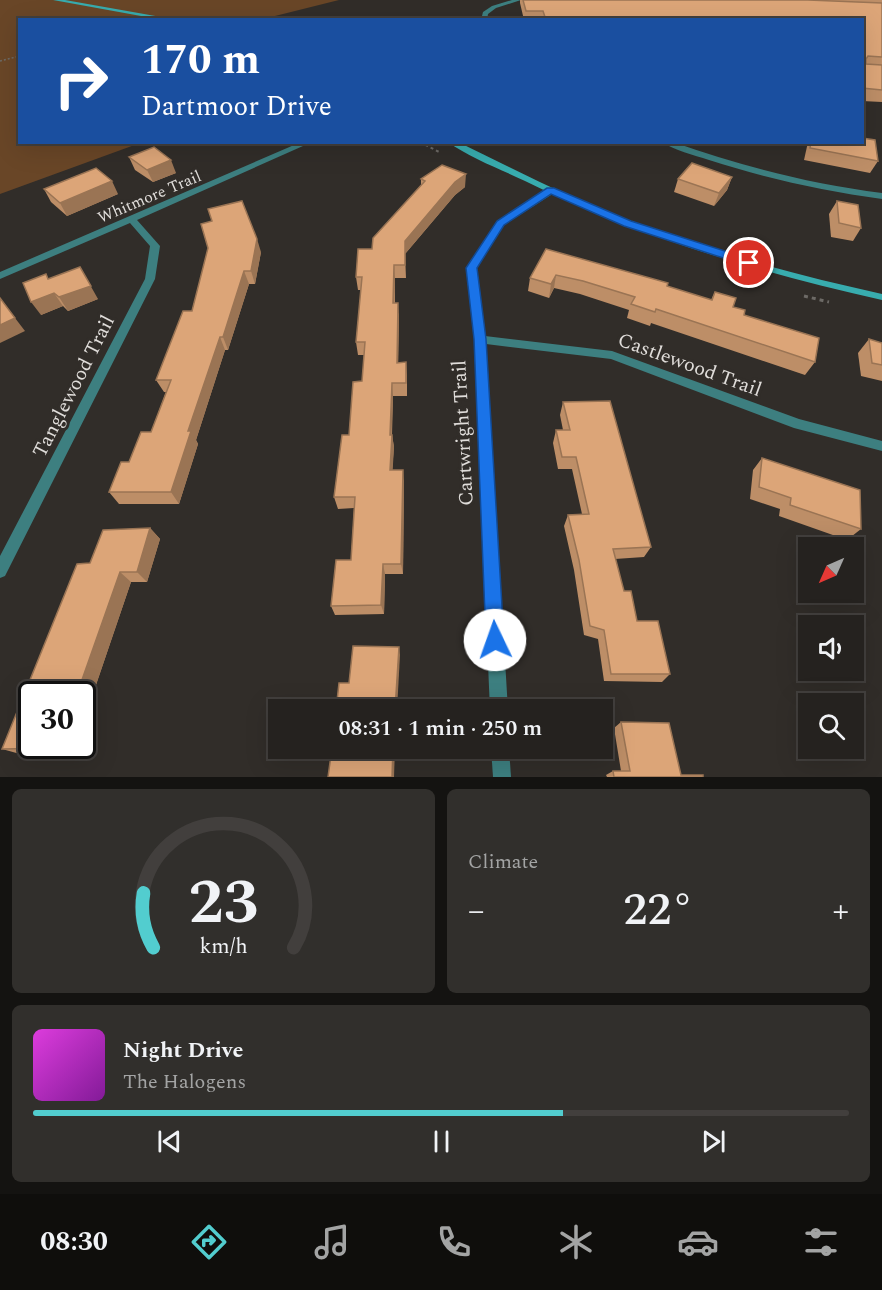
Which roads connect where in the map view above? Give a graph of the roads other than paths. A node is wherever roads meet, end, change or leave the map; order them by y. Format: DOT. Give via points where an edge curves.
graph roads {
  1 [pos="56,0"];
  2 [pos="518,0"];
  3 [pos="164,18"];
  4 [pos="484,18"];
  5 [pos="304,144"];
  6 [pos="455,144"];
  7 [pos="670,144"];
  8 [pos="550,190"];
  9 [pos="882,196"];
  10 [pos="132,219"];
  11 [pos="0,276"];
  12 [pos="882,297"];
  13 [pos="480,339"];
  14 [pos="882,446"];
  15 [pos="0,571"];
  16 [pos="497,699"];
  17 [pos="501,759"];
  18 [pos="502,777"];
  1 -- 3 [label="street"];
  2 -- 4 [label="street" via="494,7 484,13"];
  5 -- 10 [label="street, Whitmore Trail"];
  6 -- 8 [label="street"];
  7 -- 9 [label="street" via="798,182"];
  8 -- 12 [label="street" via="710,252"];
  8 -- 13 [label="street, Cartwright Trail" via="501,223 472,268"];
  10 -- 11 [label="street, Whitmore Trail"];
  10 -- 15 [label="street, Tanglewood Trail" via="155,246 150,279"];
  13 -- 14 [label="street, Castlewood Trail" via="612,355 798,424"];
  13 -- 16 [label="street, Cartwright Trail"];
  17 -- 18 [label="street"];
}
